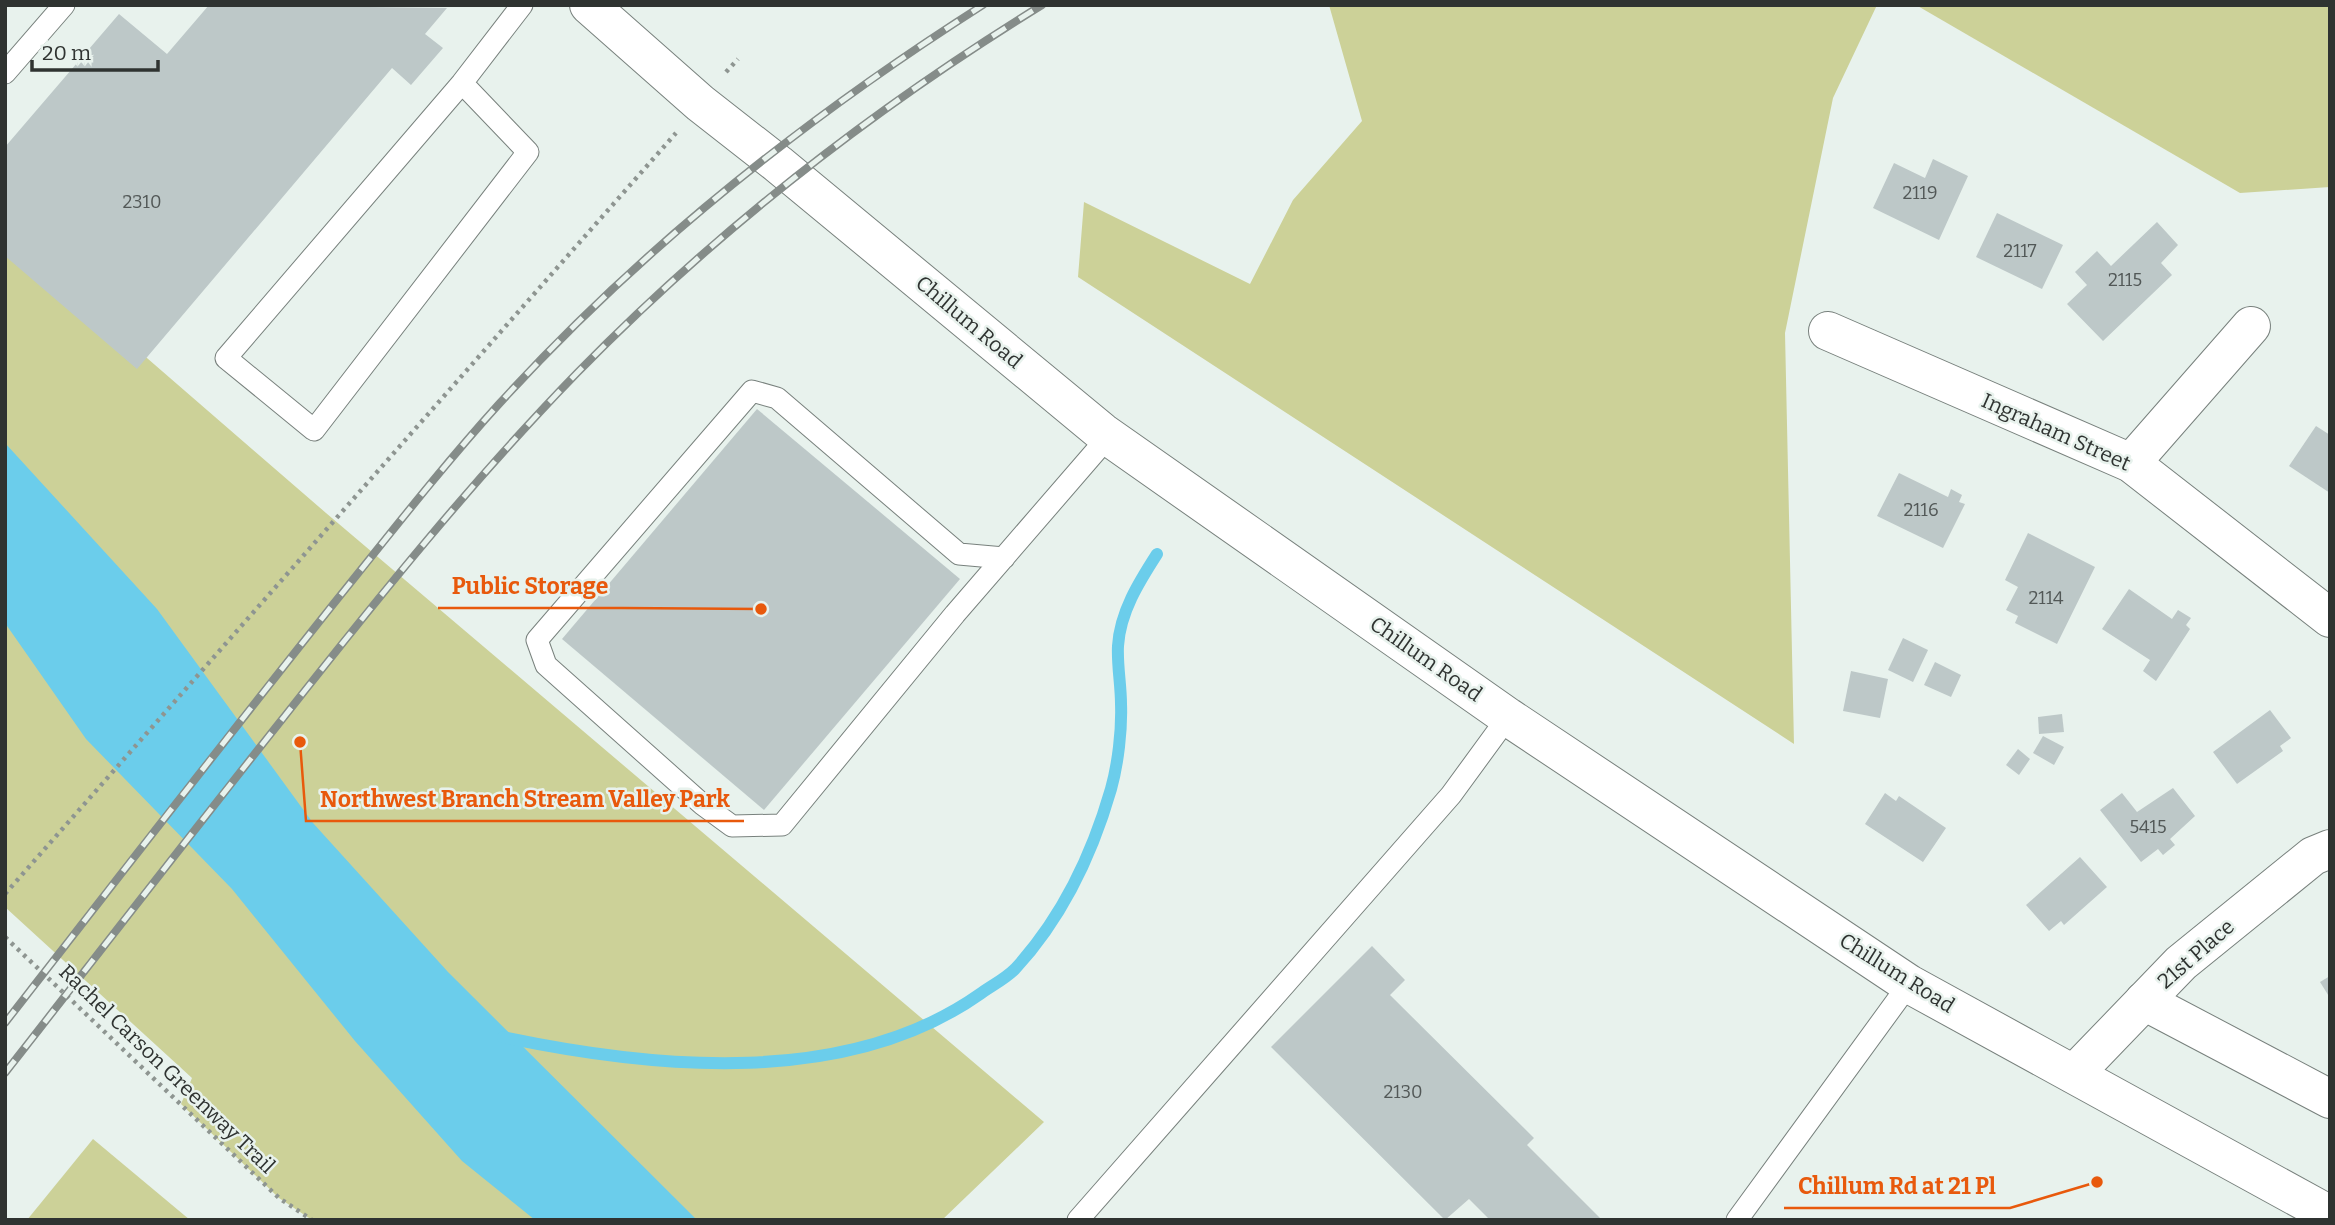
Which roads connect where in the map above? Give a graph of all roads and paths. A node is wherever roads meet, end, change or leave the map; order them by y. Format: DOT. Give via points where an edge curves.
graph roads {
  1 [pos="64,5"];
  2 [pos="522,5"];
  3 [pos="589,5"];
  4 [pos="5,73"];
  5 [pos="462,83"];
  6 [pos="700,103"];
  7 [pos="2251,326"];
  8 [pos="1828,331"];
  9 [pos="1108,437"];
  10 [pos="2131,463"];
  11 [pos="1004,558"];
  12 [pos="2330,618"];
  13 [pos="1508,716"];
  14 [pos="2330,849"];
  15 [pos="5,894"];
  16 [pos="5,937"];
  17 [pos="1909,984"];
  18 [pos="2144,1001"];
  19 [pos="2074,1074"];
  20 [pos="2330,1100"];
  21 [pos="2330,1215"];
  22 [pos="312,1220"];
  23 [pos="1078,1220"];
  24 [pos="1738,1220"];
  1 -- 4 [label="lane"];
  2 -- 5 [label="lane"];
  3 -- 6 [label="main road, Chillum Road"];
  5 -- 5 [label="lane" via="226,358 314,430 528,152"];
  6 -- 9 [label="main road, Chillum Road"];
  6 -- 15 [label="path"];
  7 -- 10 [label="main road"];
  8 -- 10 [label="main road, Ingraham Street"];
  9 -- 11 [label="lane"];
  9 -- 13 [label="main road, Chillum Road"];
  10 -- 12 [label="main road, Ingraham Street"];
  11 -- 11 [label="lane" via="782,825 732,825 702,804 546,664 537,639 752,391 777,398 959,554"];
  13 -- 17 [label="main road, Chillum Road"];
  13 -- 23 [label="lane" via="1451,795"];
  14 -- 18 [label="main road, 21st Place" via="2313,856 2181,963"];
  16 -- 22 [label="path, Rachel Carson Greenway Trail" via="279,1198"];
  17 -- 19 [label="main road, Chillum Road"];
  17 -- 24 [label="lane"];
  18 -- 19 [label="main road, 21st Place"];
  18 -- 20 [label="main road"];
  19 -- 21 [label="main road, Chillum Road"];
}
